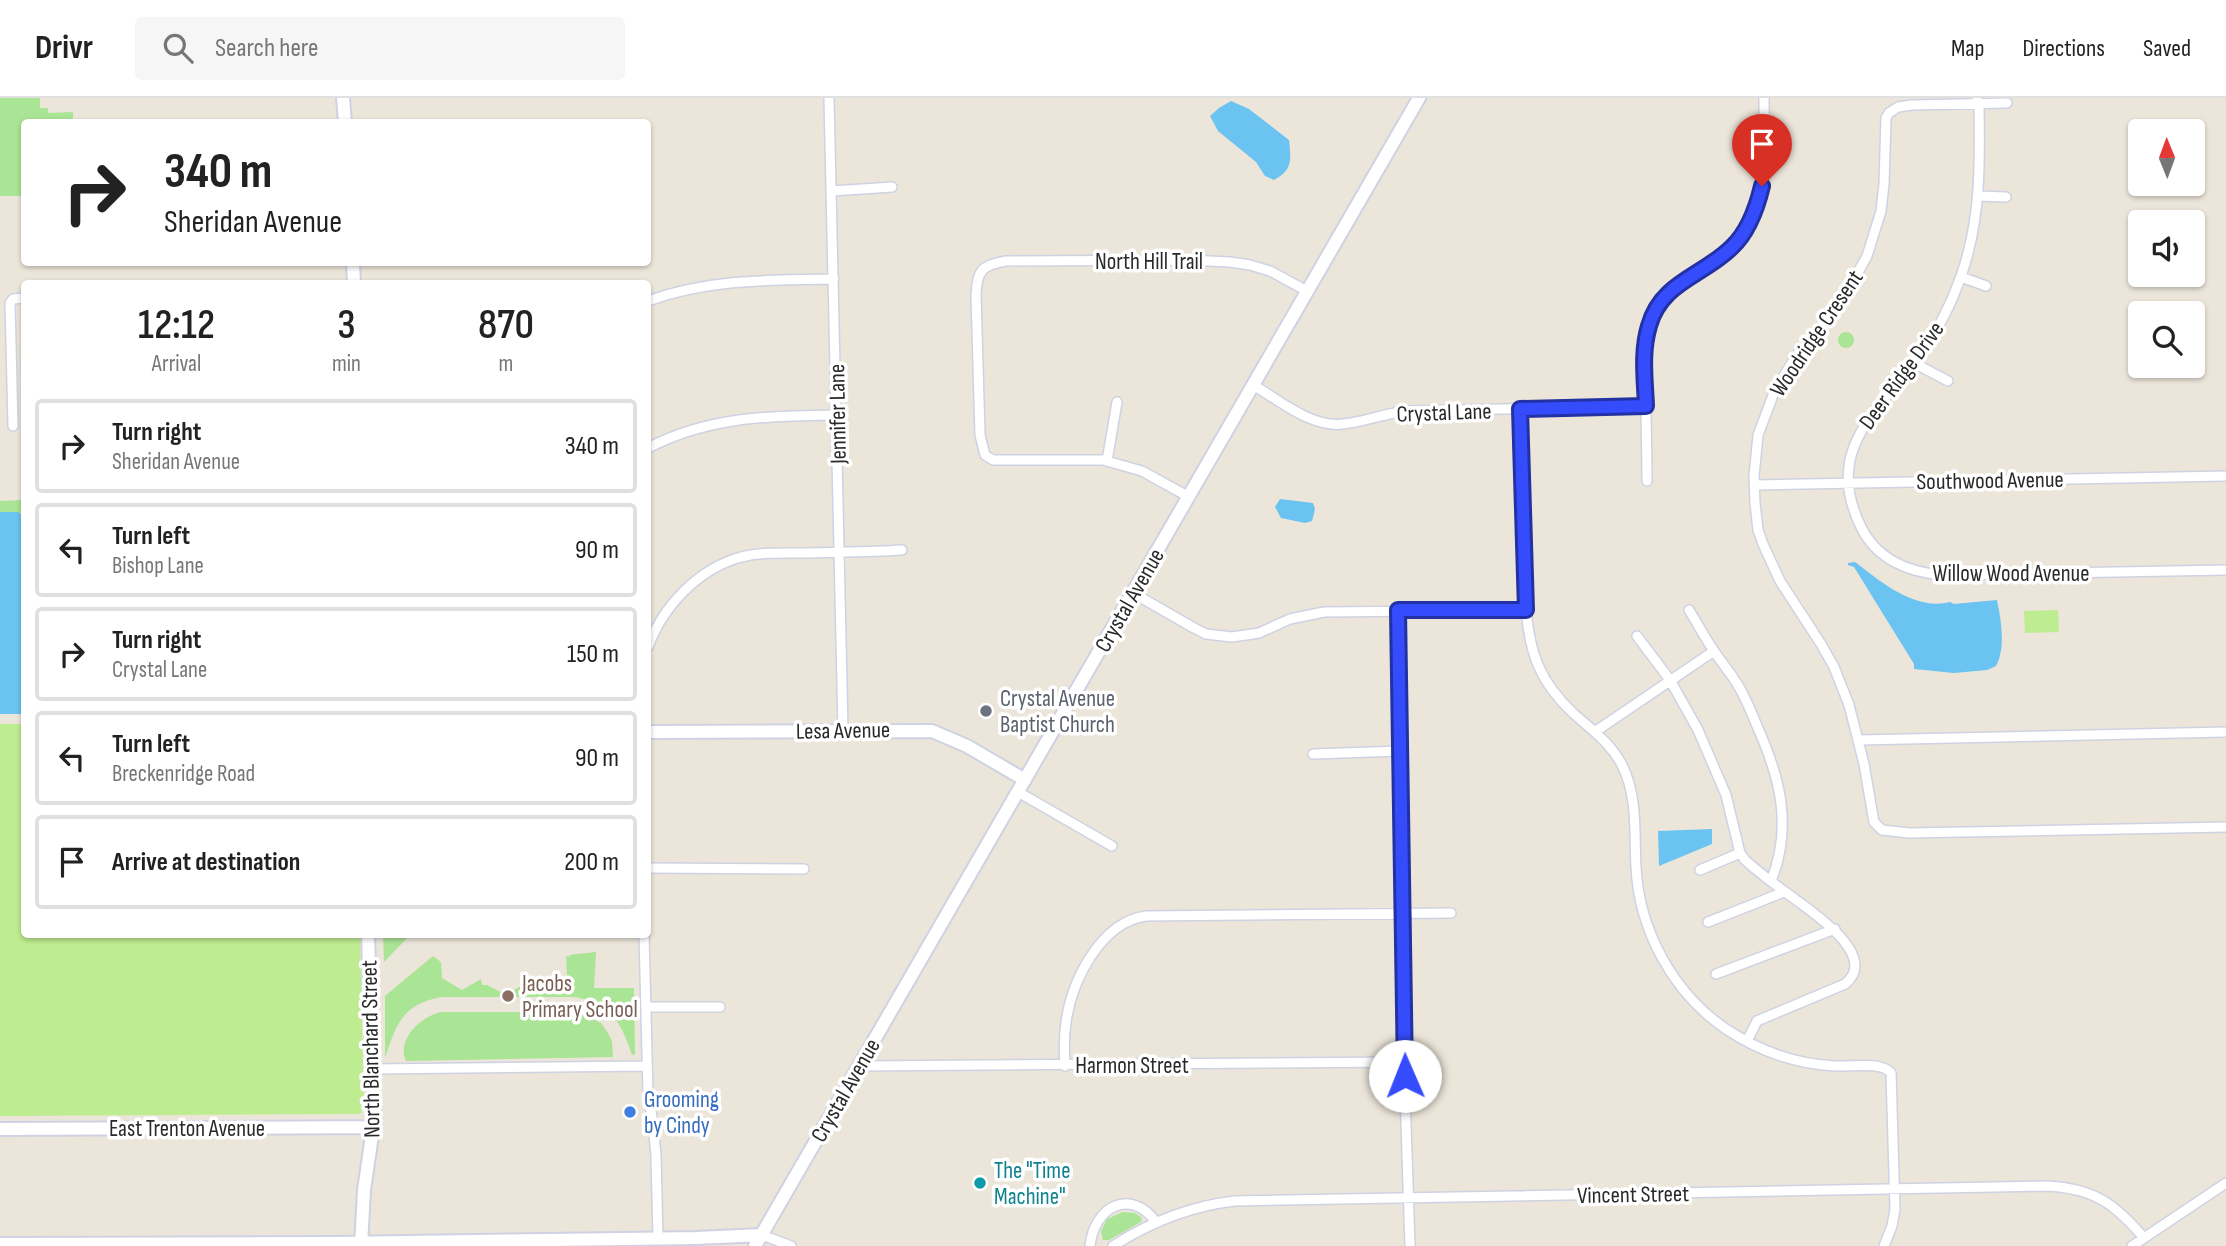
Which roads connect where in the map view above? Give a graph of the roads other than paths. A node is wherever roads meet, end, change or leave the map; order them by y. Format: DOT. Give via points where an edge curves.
graph roads {
  1 [pos="343,98"];
  2 [pos="829,98"];
  3 [pos="1419,98"];
  4 [pos="1764,98"];
  5 [pos="1979,100"];
  6 [pos="2007,103"];
  7 [pos="345,119"];
  8 [pos="892,187"];
  9 [pos="832,191"];
  10 [pos="1979,197"];
  11 [pos="2006,197"];
  12 [pos="1961,277"];
  13 [pos="834,279"];
  14 [pos="1986,286"];
  15 [pos="1307,291"];
  16 [pos="21,298"];
  17 [pos="651,300"];
  18 [pos="1914,363"];
  19 [pos="1948,381"];
  20 [pos="1253,385"];
  21 [pos="1117,402"];
  22 [pos="1646,406"];
  23 [pos="1520,409"];
  24 [pos="837,415"];
  25 [pos="13,426"];
  26 [pos="651,446"];
  27 [pos="1107,461"];
  28 [pos="2226,476"];
  29 [pos="1647,481"];
  30 [pos="1848,482"];
  31 [pos="1754,485"];
  32 [pos="1189,497"];
  33 [pos="902,550"];
  34 [pos="840,552"];
  35 [pos="2226,570"];
  36 [pos="1133,593"];
  37 [pos="1398,610"];
  38 [pos="1526,610"];
  39 [pos="1689,610"];
  40 [pos="1637,636"];
  41 [pos="651,641"];
  42 [pos="1714,651"];
  43 [pos="1670,680"];
  44 [pos="844,730"];
  45 [pos="1596,731"];
  46 [pos="651,732"];
  47 [pos="2226,732"];
  48 [pos="1859,740"];
  49 [pos="1401,751"];
  50 [pos="1313,754"];
  51 [pos="1025,780"];
  52 [pos="1018,792"];
  53 [pos="2226,827"];
  54 [pos="1112,846"];
  55 [pos="1740,853"];
  56 [pos="651,868"];
  57 [pos="804,869"];
  58 [pos="1700,870"];
  59 [pos="1771,881"];
  60 [pos="1784,891"];
  61 [pos="1403,914"];
  62 [pos="1451,914"];
  63 [pos="1708,922"];
  64 [pos="1835,929"];
  65 [pos="368,938"];
  66 [pos="645,938"];
  67 [pos="1716,974"];
  68 [pos="646,1007"];
  69 [pos="720,1007"];
  70 [pos="1746,1041"];
  71 [pos="1404,1062"];
  72 [pos="647,1066"];
  73 [pos="859,1066"];
  74 [pos="1065,1066"];
  75 [pos="373,1069"];
  76 [pos="373,1127"];
  77 [pos="0,1129"];
  78 [pos="2226,1183"];
  79 [pos="1895,1189"];
  80 [pos="1409,1199"];
  81 [pos="1156,1222"];
  82 [pos="658,1238"];
  83 [pos="2144,1238"];
  84 [pos="759,1240"];
  85 [pos="0,1244"];
  86 [pos="361,1244"];
  87 [pos="791,1246"];
  88 [pos="1090,1246"];
  89 [pos="1113,1246"];
  90 [pos="1410,1246"];
  91 [pos="1884,1246"];
  92 [pos="2132,1246"];
  1 -- 7 [label="street"];
  2 -- 9 [label="street, Jennifer Lane"];
  3 -- 15 [label="street, Crystal Avenue"];
  4 -- 22 [label="street" via="1764,165 1758,205 1732,248 1675,286 1654,312 1646,337"];
  5 -- 6 [label="street"];
  5 -- 10 [label="street, Deer Ridge Drive"];
  5 -- 31 [label="street, Woodridge Cresent" via="1898,107 1889,113 1881,211 1871,247 1841,303 1797,355 1775,390 1758,435"];
  8 -- 9 [label="street"];
  9 -- 13 [label="street, Jennifer Lane"];
  10 -- 11 [label="street"];
  10 -- 12 [label="street, Deer Ridge Drive"];
  12 -- 14 [label="street"];
  12 -- 18 [label="street, Deer Ridge Drive" via="1935,333"];
  13 -- 17 [label="street" via="720,284"];
  13 -- 24 [label="street, Jennifer Lane"];
  15 -- 20 [label="street, Crystal Avenue"];
  15 -- 27 [label="street, North Hill Trail" via="1270,271 1230,262 1040,260 986,266 978,275 976,295 980,435 985,455 993,460"];
  16 -- 25 [label="street" via="11,300"];
  18 -- 19 [label="street"];
  18 -- 30 [label="street, Deer Ridge Drive" via="1860,430"];
  20 -- 23 [label="street, Crystal Lane" via="1306,416 1333,425 1407,411"];
  20 -- 32 [label="street, Crystal Avenue"];
  21 -- 27 [label="street"];
  22 -- 23 [label="street, Crystal Lane"];
  22 -- 29 [label="street"];
  23 -- 38 [label="street"];
  24 -- 26 [label="street" via="736,419 683,431"];
  24 -- 34 [label="street, Jennifer Lane"];
  27 -- 32 [label="street" via="1142,471"];
  28 -- 30 [label="street, Southwood Avenue"];
  30 -- 31 [label="street, Southwood Avenue"];
  30 -- 35 [label="street, Willow Wood Avenue" via="1854,512 1871,544 1898,564 1923,573"];
  31 -- 48 [label="street, Woodridge Cresent" via="1763,544 1780,581 1834,667"];
  32 -- 36 [label="street, Crystal Avenue"];
  33 -- 34 [label="street"];
  34 -- 41 [label="street" via="753,555 720,565 668,608"];
  34 -- 44 [label="street, Jennifer Lane"];
  36 -- 37 [label="street" via="1206,634 1233,638 1303,615"];
  36 -- 51 [label="street, Crystal Avenue"];
  37 -- 38 [label="street"];
  37 -- 49 [label="street"];
  38 -- 45 [label="street" via="1528,635 1542,676"];
  39 -- 42 [label="street"];
  40 -- 43 [label="street"];
  42 -- 43 [label="street"];
  42 -- 59 [label="street" via="1749,707 1778,778 1782,843"];
  43 -- 45 [label="street"];
  43 -- 55 [label="street" via="1726,795"];
  44 -- 46 [label="street, Lesa Avenue"];
  44 -- 51 [label="street, Lesa Avenue" via="938,732"];
  45 -- 70 [label="street" via="1618,758 1630,786 1639,894 1657,950 1691,999"];
  47 -- 48 [label="street"];
  48 -- 53 [label="street, Woodridge Cresent" via="1874,822 1888,832"];
  49 -- 50 [label="street"];
  49 -- 61 [label="street"];
  51 -- 52 [label="street, Crystal Avenue"];
  52 -- 54 [label="street"];
  52 -- 73 [label="street, Crystal Avenue"];
  55 -- 58 [label="street"];
  55 -- 59 [label="street"];
  56 -- 57 [label="street"];
  59 -- 60 [label="street"];
  60 -- 63 [label="street"];
  60 -- 64 [label="street"];
  61 -- 62 [label="street"];
  61 -- 71 [label="street"];
  61 -- 74 [label="street" via="1132,919 1111,932 1084,970 1067,1014"];
  64 -- 67 [label="street"];
  64 -- 70 [label="street" via="1852,953 1852,979 1758,1021"];
  65 -- 75 [label="street, North Blanchard Street"];
  66 -- 68 [label="street"];
  68 -- 69 [label="street"];
  68 -- 72 [label="street"];
  70 -- 79 [label="street" via="1808,1063 1887,1068 1892,1080"];
  71 -- 74 [label="street, Harmon Street"];
  71 -- 80 [label="street"];
  72 -- 75 [label="street"];
  72 -- 82 [label="street"];
  73 -- 74 [label="street, Harmon Street"];
  73 -- 84 [label="street, Crystal Avenue"];
  75 -- 76 [label="street, North Blanchard Street"];
  76 -- 77 [label="street, East Trenton Avenue"];
  76 -- 86 [label="street, North Blanchard Street"];
  78 -- 83 [label="street"];
  79 -- 80 [label="street, Vincent Street"];
  79 -- 83 [label="street, Vincent Street" via="2076,1189 2113,1205"];
  79 -- 91 [label="street" via="1892,1226"];
  80 -- 81 [label="street, Vincent Street" via="1235,1201 1198,1207"];
  80 -- 90 [label="street"];
  81 -- 88 [label="street" via="1142,1207 1117,1205 1098,1219"];
  81 -- 89 [label="street, Vincent Street"];
  82 -- 84 [label="street"];
  82 -- 86 [label="street"];
  83 -- 92 [label="street"];
  84 -- 87 [label="street" via="770,1236"];
  85 -- 86 [label="street"];
}
